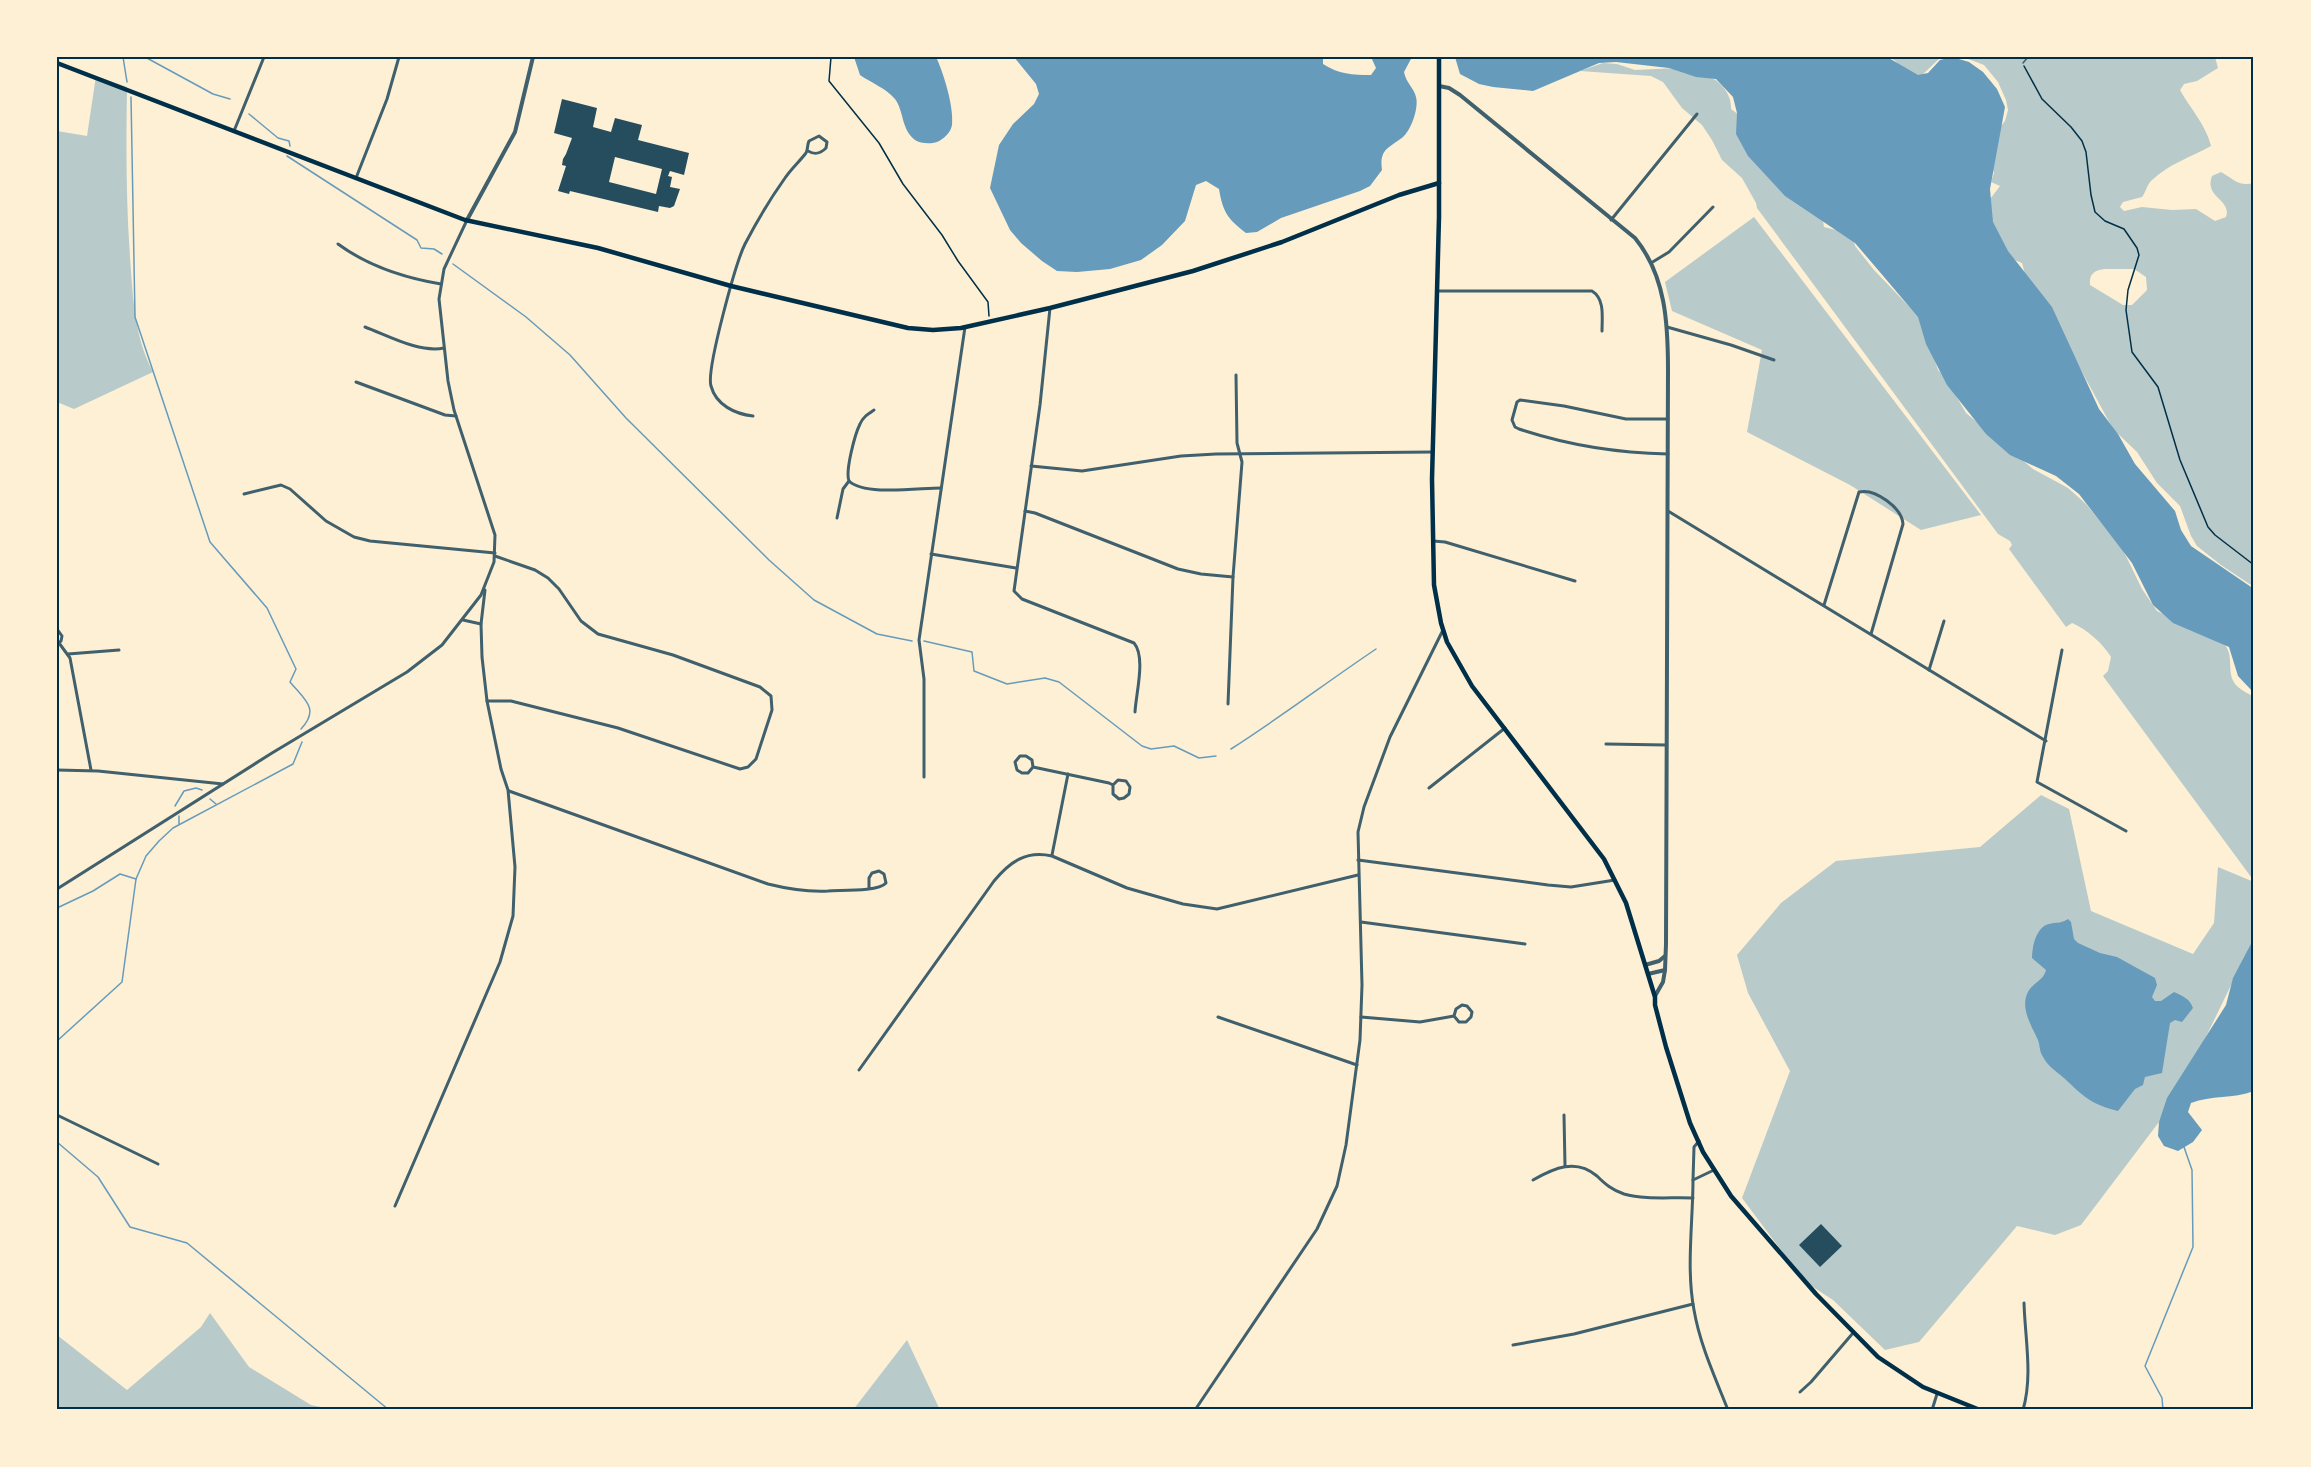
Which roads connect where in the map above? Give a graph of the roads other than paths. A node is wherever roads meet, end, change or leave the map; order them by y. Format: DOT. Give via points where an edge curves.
graph roads {
  1 [pos="264,57"];
  2 [pos="399,57"];
  3 [pos="533,57"];
  4 [pos="2028,57"];
  5 [pos="1439,59"];
  6 [pos="57,63"];
  7 [pos="2023,63"];
  8 [pos="1438,86"];
  9 [pos="1697,114"];
  10 [pos="234,131"];
  11 [pos="808,152"];
  12 [pos="356,178"];
  13 [pos="1439,183"];
  14 [pos="1713,207"];
  15 [pos="467,220"];
  16 [pos="1611,220"];
  17 [pos="338,244"];
  18 [pos="1651,263"];
  19 [pos="441,284"];
  20 [pos="731,286"];
  21 [pos="1436,291"];
  22 [pos="1050,308"];
  23 [pos="365,327"];
  24 [pos="965,327"];
  25 [pos="1667,327"];
  26 [pos="1602,331"];
  27 [pos="444,348"];
  28 [pos="1774,360"];
  29 [pos="1236,375"];
  30 [pos="356,382"];
  31 [pos="874,410"];
  32 [pos="456,416"];
  33 [pos="753,416"];
  34 [pos="1668,419"];
  35 [pos="1432,452"];
  36 [pos="1239,453"];
  37 [pos="1668,454"];
  38 [pos="1031,466"];
  39 [pos="849,481"];
  40 [pos="941,488"];
  41 [pos="243,494"];
  42 [pos="1667,510"];
  43 [pos="1024,511"];
  44 [pos="837,518"];
  45 [pos="1433,541"];
  46 [pos="931,554"];
  47 [pos="495,555"];
  48 [pos="1016,568"];
  49 [pos="1233,577"];
  50 [pos="1575,581"];
  51 [pos="486,585"];
  52 [pos="1824,605"];
  53 [pos="463,620"];
  54 [pos="1944,621"];
  55 [pos="481,624"];
  56 [pos="57,629"];
  57 [pos="1443,630"];
  58 [pos="1871,634"];
  59 [pos="58,644"];
  60 [pos="119,650"];
  61 [pos="2062,650"];
  62 [pos="69,654"];
  63 [pos="1929,670"];
  64 [pos="487,701"];
  65 [pos="1228,704"];
  66 [pos="1135,712"];
  67 [pos="1504,729"];
  68 [pos="2046,741"];
  69 [pos="1606,744"];
  70 [pos="1666,745"];
  71 [pos="1033,767"];
  72 [pos="57,770"];
  73 [pos="91,770"];
  74 [pos="1068,774"];
  75 [pos="924,777"];
  76 [pos="224,784"];
  77 [pos="1113,785"];
  78 [pos="1429,788"];
  79 [pos="508,790"];
  80 [pos="2126,831"];
  81 [pos="1052,856"];
  82 [pos="1358,860"];
  83 [pos="1359,875"];
  84 [pos="1615,880"];
  85 [pos="57,889"];
  86 [pos="870,889"];
  87 [pos="1360,922"];
  88 [pos="1525,944"];
  89 [pos="1665,955"];
  90 [pos="1645,965"];
  91 [pos="1665,970"];
  92 [pos="1648,974"];
  93 [pos="1655,997"];
  94 [pos="1454,1016"];
  95 [pos="1218,1017"];
  96 [pos="1361,1017"];
  97 [pos="1357,1065"];
  98 [pos="859,1070"];
  99 [pos="57,1115"];
  100 [pos="1564,1115"];
  101 [pos="1699,1141"];
  102 [pos="158,1164"];
  103 [pos="1564,1166"];
  104 [pos="1714,1170"];
  105 [pos="1533,1180"];
  106 [pos="1693,1180"];
  107 [pos="1693,1198"];
  108 [pos="395,1206"];
  109 [pos="2024,1303"];
  110 [pos="1693,1304"];
  111 [pos="1853,1333"];
  112 [pos="1513,1345"];
  113 [pos="1800,1392"];
  114 [pos="1937,1394"];
  115 [pos="1195,1410"];
  116 [pos="1728,1410"];
  117 [pos="1932,1410"];
  118 [pos="1980,1410"];
  119 [pos="2023,1410"];
  1 -- 10 [label="street"];
  2 -- 12 [label="street"];
  3 -- 15 [label="street" via="515,132"];
  4 -- 7 [label="lane"];
  5 -- 8 [label="main road"];
  6 -- 10 [label="main road"];
  8 -- 13 [label="main road"];
  8 -- 16 [label="street" via="1460,95"];
  9 -- 16 [label="street"];
  10 -- 12 [label="main road"];
  11 -- 11 [label="street" via="821,152 826,142 819,136 812,138"];
  11 -- 20 [label="street" via="783,180 744,246"];
  12 -- 15 [label="main road"];
  13 -- 21 [label="main road"];
  13 -- 22 [label="main road" via="1282,242 1148,284"];
  14 -- 18 [label="street" via="1669,252"];
  15 -- 19 [label="street"];
  15 -- 20 [label="main road" via="639,258"];
  16 -- 18 [label="street" via="1635,238"];
  17 -- 19 [label="street" via="396,273"];
  18 -- 25 [label="street" via="1664,301"];
  19 -- 27 [label="street"];
  20 -- 24 [label="main road" via="908,328"];
  20 -- 33 [label="street" via="710,369 711,387 729,409"];
  21 -- 26 [label="street" via="1592,291 1601,302"];
  21 -- 35 [label="main road"];
  22 -- 24 [label="main road"];
  22 -- 38 [label="street"];
  23 -- 27 [label="street" via="423,347"];
  24 -- 40 [label="street"];
  25 -- 28 [label="street"];
  25 -- 34 [label="street"];
  27 -- 32 [label="street"];
  29 -- 36 [label="street"];
  30 -- 32 [label="street"];
  31 -- 39 [label="street" via="860,424"];
  32 -- 47 [label="street" via="492,522"];
  34 -- 37 [label="street"];
  34 -- 37 [label="street" via="1626,419 1520,400 1512,420 1515,427 1621,453"];
  35 -- 36 [label="street"];
  35 -- 45 [label="main road"];
  36 -- 38 [label="street" via="1181,456 1082,471"];
  36 -- 49 [label="street" via="1242,462"];
  37 -- 42 [label="street"];
  38 -- 43 [label="street"];
  39 -- 40 [label="street" via="855,486 888,491"];
  39 -- 44 [label="street" via="843,489"];
  40 -- 46 [label="street"];
  41 -- 47 [label="street" via="281,485 326,521 354,537"];
  42 -- 52 [label="street"];
  42 -- 70 [label="street"];
  43 -- 48 [label="street"];
  43 -- 49 [label="street" via="1178,569"];
  45 -- 50 [label="street"];
  45 -- 57 [label="main road" via="1434,585"];
  46 -- 48 [label="street"];
  46 -- 75 [label="street" via="919,640 924,679"];
  47 -- 51 [label="street"];
  47 -- 64 [label="street" via="548,578 581,621 598,634 673,655 760,687 770,693 773,704 756,759 740,769 618,728 511,701"];
  48 -- 66 [label="street" via="1014,587 1022,599 1134,644 1140,654"];
  49 -- 65 [label="street"];
  51 -- 53 [label="street"];
  51 -- 55 [label="street"];
  52 -- 58 [label="street"];
  52 -- 58 [label="street" via="1859,492 1871,492 1903,519"];
  53 -- 55 [label="street"];
  53 -- 76 [label="street" via="434,652 407,672"];
  54 -- 63 [label="street"];
  55 -- 64 [label="street"];
  56 -- 59 [label="street" via="62,636"];
  57 -- 67 [label="main road" via="1464,672"];
  57 -- 82 [label="street" via="1376,770 1358,832"];
  58 -- 63 [label="street"];
  59 -- 62 [label="street"];
  60 -- 62 [label="street"];
  61 -- 68 [label="street"];
  62 -- 73 [label="street"];
  63 -- 68 [label="street"];
  64 -- 79 [label="street"];
  67 -- 78 [label="street"];
  67 -- 84 [label="main road" via="1604,858"];
  68 -- 80 [label="street" via="2037,782"];
  69 -- 70 [label="street"];
  70 -- 89 [label="street"];
  71 -- 71 [label="street" via="1026,756 1015,762 1022,773"];
  71 -- 74 [label="street"];
  72 -- 73 [label="street"];
  73 -- 76 [label="street"];
  74 -- 77 [label="street"];
  74 -- 81 [label="street"];
  76 -- 85 [label="street"];
  77 -- 77 [label="street" via="1112,792 1117,798 1129,794 1126,781 1118,780"];
  79 -- 86 [label="street" via="768,884 812,891"];
  79 -- 108 [label="street" via="515,867 508,938"];
  81 -- 83 [label="street" via="1127,888 1217,909"];
  81 -- 98 [label="street" via="1029,855 1007,867"];
  82 -- 83 [label="street"];
  82 -- 84 [label="street" via="1571,887"];
  83 -- 87 [label="street"];
  84 -- 90 [label="main road"];
  86 -- 86 [label="street" via="872,873 884,874 885,885"];
  87 -- 88 [label="street"];
  87 -- 96 [label="street"];
  89 -- 90 [label="street"];
  89 -- 91 [label="street"];
  90 -- 92 [label="main road"];
  91 -- 92 [label="street"];
  91 -- 93 [label="street"];
  92 -- 93 [label="main road"];
  93 -- 101 [label="main road" via="1679,1090"];
  94 -- 94 [label="street" via="1460,1005 1472,1011 1466,1022 1459,1022"];
  94 -- 96 [label="street" via="1420,1022"];
  95 -- 97 [label="street"];
  96 -- 97 [label="street"];
  97 -- 115 [label="street" via="1344,1156 1331,1202 1305,1248"];
  99 -- 102 [label="street"];
  100 -- 103 [label="street"];
  101 -- 104 [label="main road"];
  101 -- 106 [label="street" via="1694,1147"];
  103 -- 105 [label="street"];
  103 -- 107 [label="street" via="1586,1169 1608,1187 1627,1195"];
  104 -- 106 [label="street"];
  104 -- 111 [label="main road" via="1766,1238"];
  106 -- 107 [label="street"];
  107 -- 110 [label="street"];
  109 -- 119 [label="street" via="2028,1374"];
  110 -- 112 [label="street"];
  110 -- 116 [label="street" via="1706,1354"];
  111 -- 113 [label="street"];
  111 -- 114 [label="main road" via="1878,1358"];
  114 -- 117 [label="street"];
  114 -- 118 [label="main road"];
}
